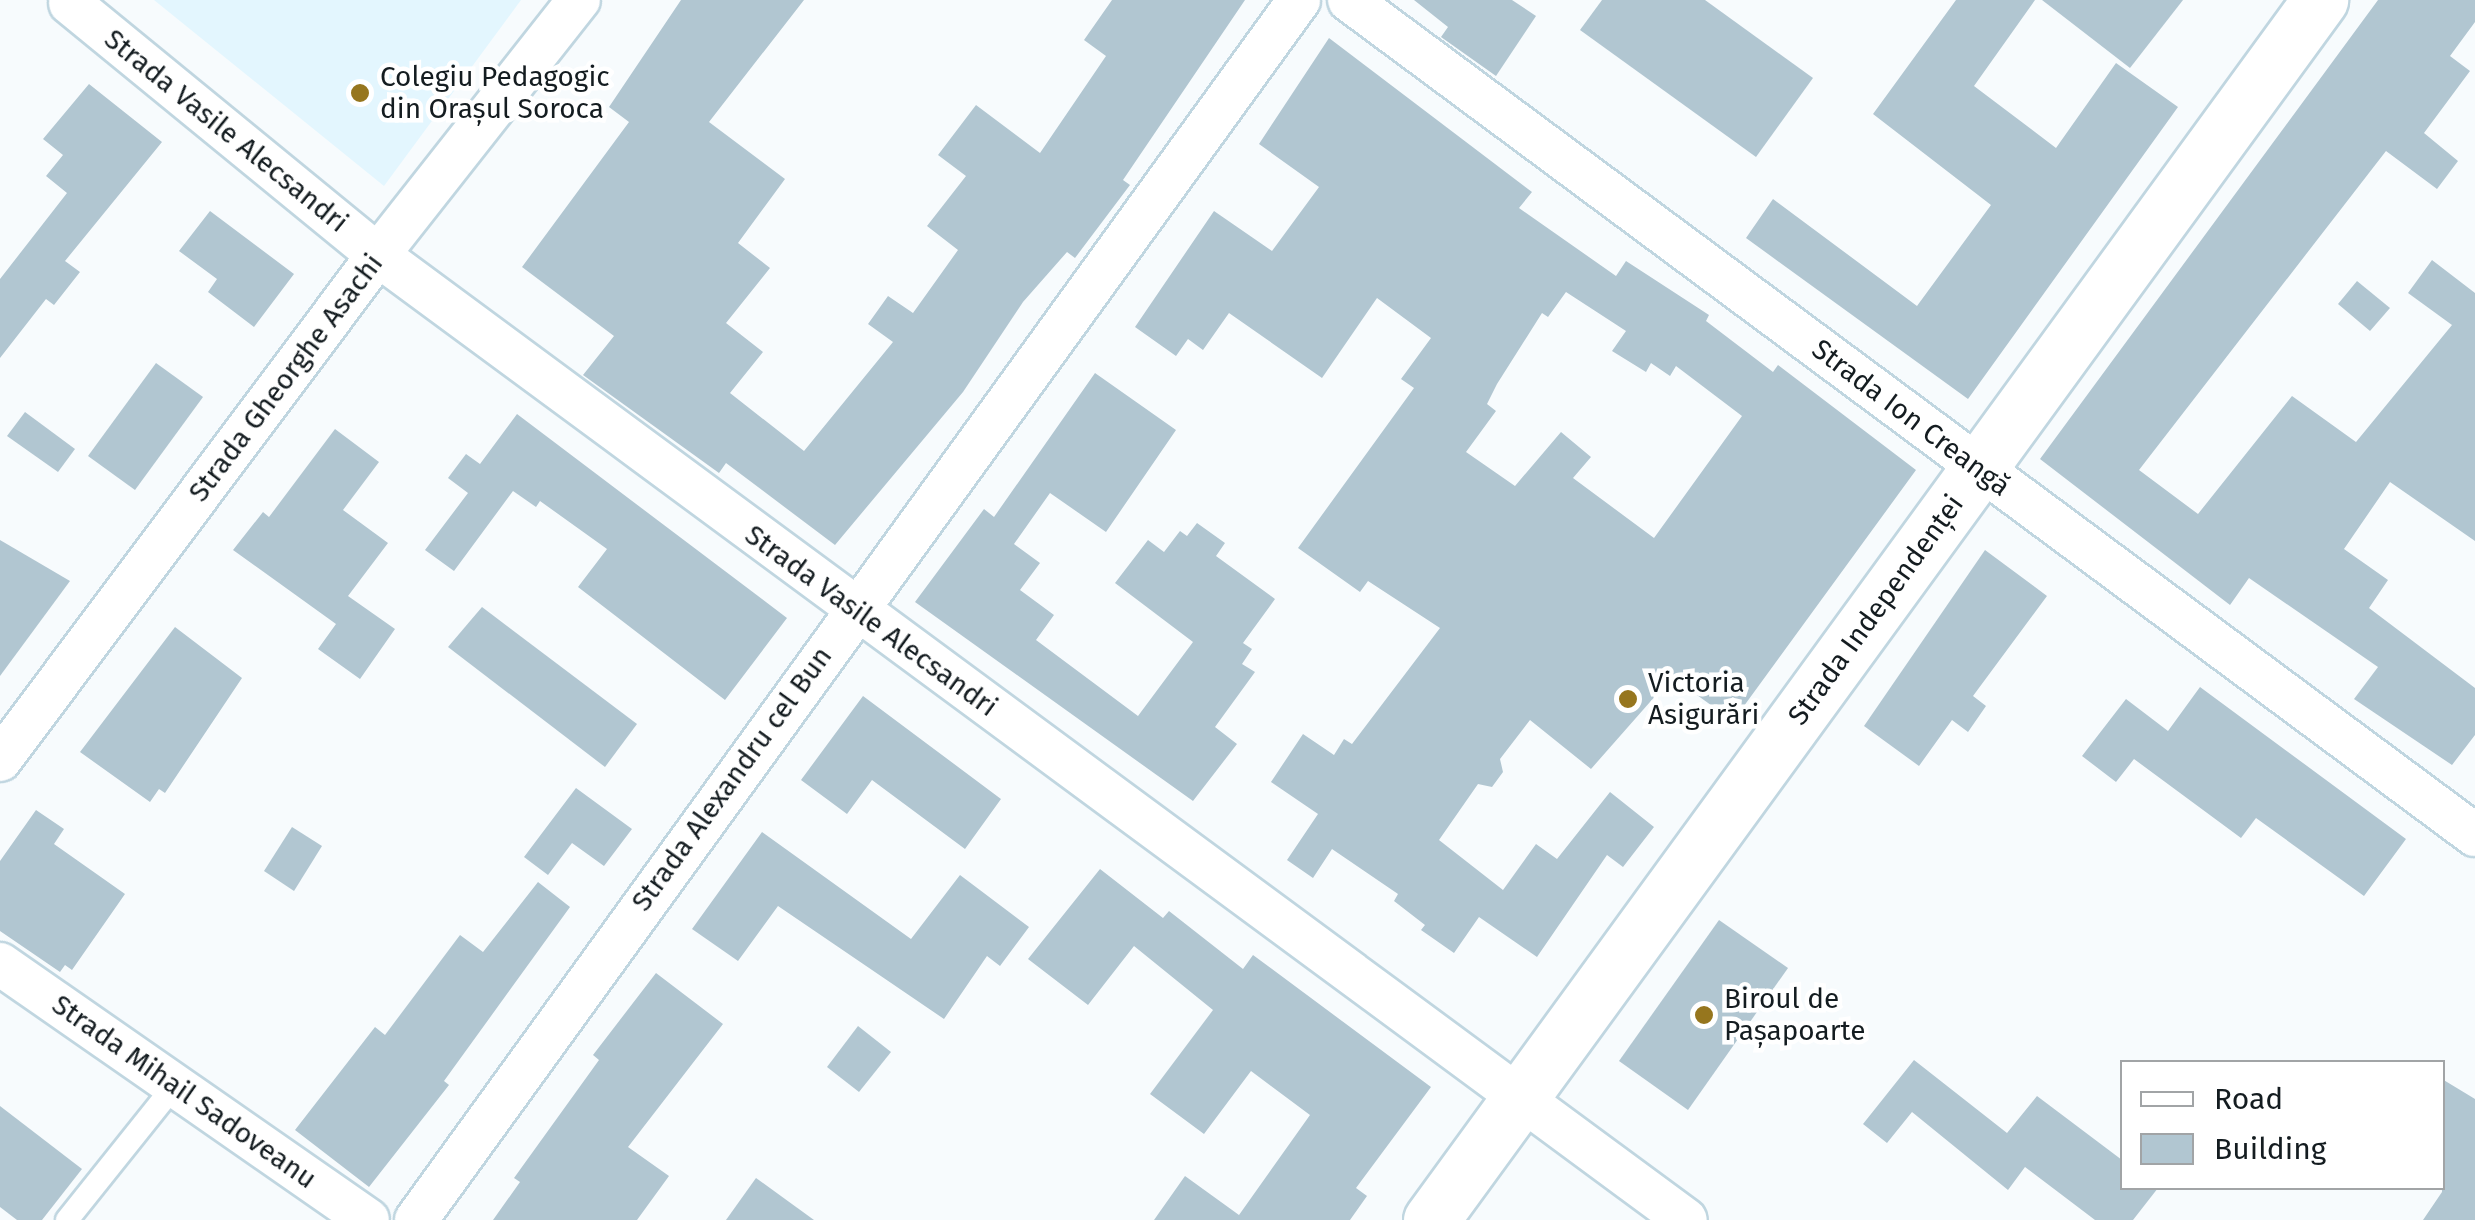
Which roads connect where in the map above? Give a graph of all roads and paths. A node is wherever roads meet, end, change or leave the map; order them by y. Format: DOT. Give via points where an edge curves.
graph roads {
  1 [pos="579,0"];
  2 [pos="1298,0"];
  3 [pos="1348,0"];
  4 [pos="2320,0"];
  5 [pos="69,1"];
  6 [pos="378,255"];
  7 [pos="1980,468"];
  8 [pos="854,609"];
  9 [pos="0,760"];
  10 [pos="2475,835"];
  11 [pos="0,964"];
  12 [pos="174,1086"];
  13 [pos="1521,1099"];
  14 [pos="68,1220"];
  15 [pos="368,1220"];
  16 [pos="416,1220"];
  17 [pos="1430,1220"];
  18 [pos="1686,1220"];
  1 -- 6 [label="street, Strada Gheorghe Asachi"];
  2 -- 8 [label="street, Strada Alexandru cel Bun"];
  3 -- 7 [label="street, Strada Ion Creangă"];
  4 -- 7 [label="main road, Strada Independenței"];
  5 -- 6 [label="street, Strada Vasile Alecsandri"];
  6 -- 8 [label="street, Strada Vasile Alecsandri"];
  6 -- 9 [label="street, Strada Gheorghe Asachi"];
  7 -- 10 [label="street, Strada Ion Creangă"];
  7 -- 13 [label="main road, Strada Independenței"];
  8 -- 13 [label="street, Strada Vasile Alecsandri"];
  8 -- 16 [label="street, Strada Alexandru cel Bun"];
  11 -- 12 [label="street, Strada Mihail Sadoveanu"];
  12 -- 14 [label="lane"];
  12 -- 15 [label="street, Strada Mihail Sadoveanu"];
  13 -- 17 [label="main road, Strada Independenței"];
  13 -- 18 [label="street, Strada Vasile Alecsandri"];
}
